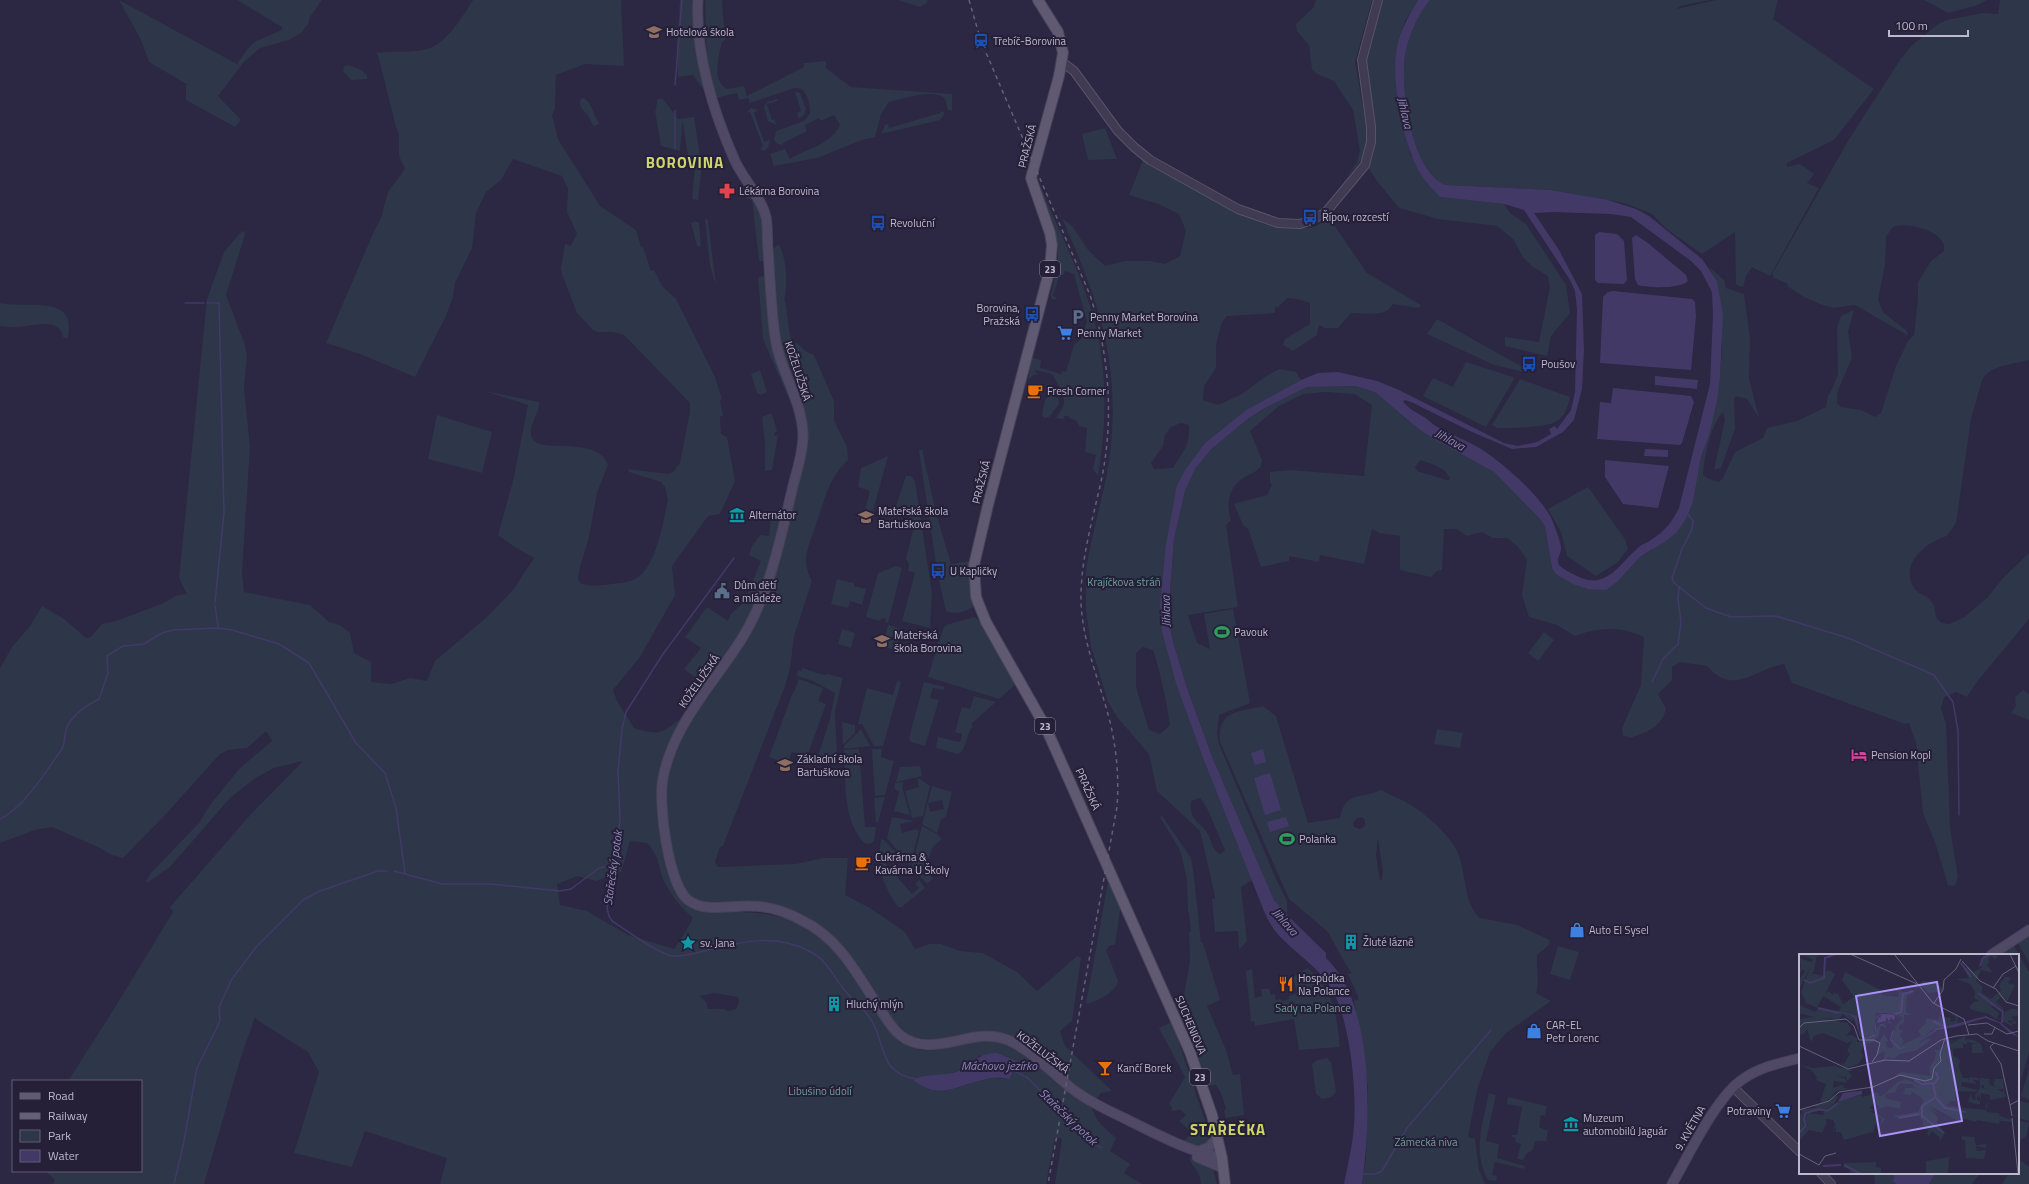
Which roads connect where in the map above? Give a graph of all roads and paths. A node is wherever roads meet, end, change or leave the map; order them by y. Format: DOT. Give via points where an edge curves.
graph roads {
  1 [pos="698,0"];
  2 [pos="1038,0"];
  3 [pos="1378,0"];
  4 [pos="1062,62"];
  5 [pos="1125,903"];
  6 [pos="2029,930"];
  7 [pos="1993,954"];
  8 [pos="1799,1058"];
  9 [pos="1733,1087"];
  10 [pos="1161,1137"];
  11 [pos="1218,1137"];
  12 [pos="1799,1151"];
  13 [pos="1197,1152"];
  14 [pos="1223,1163"];
  15 [pos="1822,1174"];
  16 [pos="1225,1184"];
  17 [pos="1672,1184"];
  18 [pos="1831,1184"];
  1 -- 10 [label="main road, KOŽELUŽSKÁ" via="702,56 710,96 736,164 766,215 775,336 799,411 803,437 788,505 758,607 741,640 686,721 665,768 661,790 662,807 675,881 684,897 694,904 714,908 768,908 790,915 817,929 841,951 892,1026 908,1040 931,1045 979,1036 1004,1039 1030,1054 1080,1094"];
  2 -- 4 [label="main road, PRAŽSKÁ / 23" via="1056,28 1063,46"];
  3 -- 4 [label="street" via="1362,60 1371,127 1371,142 1365,165 1326,212 1300,224 1278,223 1238,209 1150,160 1118,131 1074,71"];
  4 -- 5 [label="main road, PRAŽSKÁ / 23" via="1031,178 1050,233 1050,268 988,505 974,565 975,588 978,604 986,622 1046,728"];
  5 -- 11 [label="main road, SUCHENIOVA / 23" via="1204,1087"];
  6 -- 7 [label="main road"];
  8 -- 9 [label="main road, 9. KVĚTNA" via="1764,1068"];
  9 -- 12 [label="street"];
  9 -- 17 [label="main road, 9. KVĚTNA" via="1720,1102"];
  10 -- 13 [label="main road"];
  10 -- 14 [label="main road" via="1170,1144"];
  11 -- 13 [label="main road" via="1209,1147"];
  11 -- 14 [label="main road, SUCHENIOVA / 23"];
  13 -- 14 [label="main road"];
  14 -- 16 [label="main road, SUCHENIOVA / 23"];
  15 -- 18 [label="street"];
}
